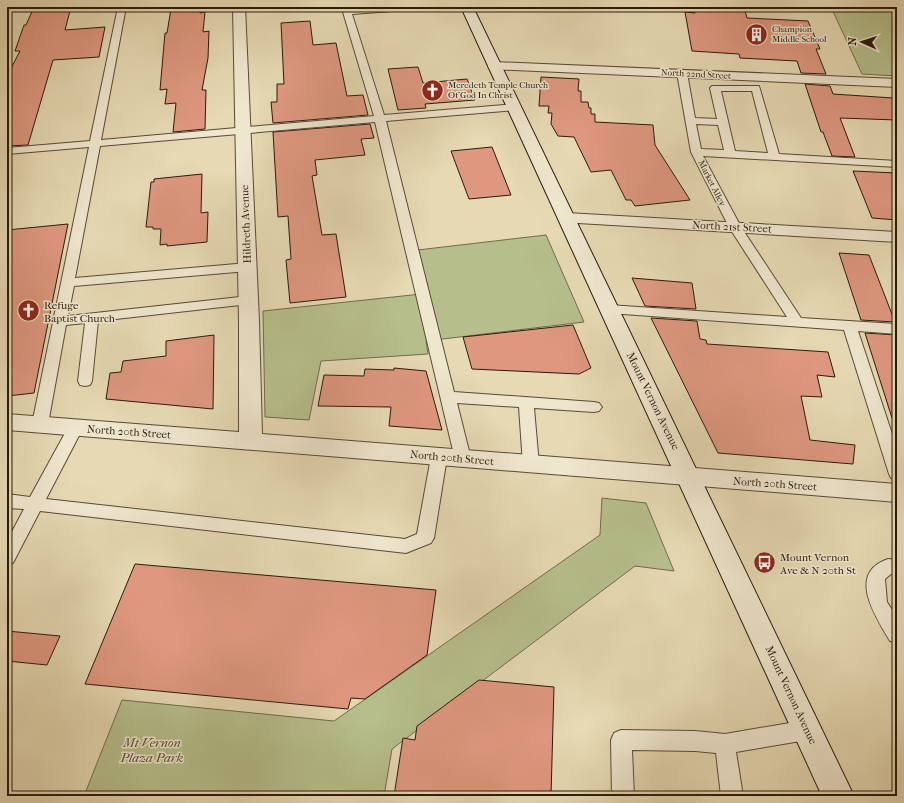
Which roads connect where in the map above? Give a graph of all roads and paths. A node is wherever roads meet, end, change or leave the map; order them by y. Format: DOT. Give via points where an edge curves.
graph roads {
  1 [pos="122,7"];
  2 [pos="239,7"];
  3 [pos="405,7"];
  4 [pos="467,7"];
  5 [pos="345,9"];
  6 [pos="495,66"];
  7 [pos="682,73"];
  8 [pos="737,82"];
  9 [pos="897,84"];
  10 [pos="515,107"];
  11 [pos="380,120"];
  12 [pos="690,121"];
  13 [pos="723,122"];
  14 [pos="243,131"];
  15 [pos="95,143"];
  16 [pos="729,149"];
  17 [pos="7,151"];
  18 [pos="696,152"];
  19 [pos="773,152"];
  20 [pos="897,164"];
  21 [pos="567,218"];
  22 [pos="735,227"];
  23 [pos="897,237"];
  24 [pos="248,267"];
  25 [pos="67,283"];
  26 [pos="248,300"];
  27 [pos="609,309"];
  28 [pos="92,317"];
  29 [pos="60,321"];
  30 [pos="797,322"];
  31 [pos="850,326"];
  32 [pos="897,329"];
  33 [pos="84,381"];
  34 [pos="448,397"];
  35 [pos="526,402"];
  36 [pos="594,407"];
  37 [pos="7,422"];
  38 [pos="40,424"];
  39 [pos="75,428"];
  40 [pos="251,442"];
  41 [pos="439,457"];
  42 [pos="463,459"];
  43 [pos="531,465"];
  44 [pos="897,474"];
  45 [pos="690,478"];
  46 [pos="897,494"];
  47 [pos="7,501"];
  48 [pos="36,504"];
  49 [pos="7,558"];
  50 [pos="897,567"];
  51 [pos="897,635"];
  52 [pos="807,730"];
  53 [pos="725,744"];
  54 [pos="623,796"];
  55 [pos="732,796"];
  56 [pos="838,796"];
  1 -- 15 [label="lane"];
  2 -- 14 [label="street, Hildreth Avenue"];
  3 -- 5 [label="lane"];
  4 -- 6 [label="street, Mount Vernon Avenue"];
  5 -- 11 [label="lane"];
  6 -- 7 [label="street, North 22nd Street"];
  6 -- 10 [label="street, Mount Vernon Avenue"];
  7 -- 8 [label="street, North 22nd Street"];
  7 -- 12 [label="lane, Market Alley"];
  8 -- 9 [label="street, North 22nd Street"];
  8 -- 13 [label="lane" via="715,88"];
  8 -- 19 [label="lane" via="756,88"];
  10 -- 11 [label="lane"];
  10 -- 21 [label="street, Mount Vernon Avenue"];
  11 -- 14 [label="lane"];
  11 -- 34 [label="lane"];
  12 -- 13 [label="lane"];
  12 -- 18 [label="lane, Market Alley"];
  13 -- 16 [label="lane"];
  14 -- 15 [label="lane"];
  14 -- 24 [label="street, Hildreth Avenue"];
  15 -- 17 [label="lane"];
  15 -- 25 [label="lane"];
  16 -- 18 [label="lane"];
  16 -- 19 [label="lane"];
  18 -- 22 [label="lane, Market Alley"];
  19 -- 20 [label="lane"];
  21 -- 22 [label="street, North 21st Street"];
  21 -- 27 [label="street, Mount Vernon Avenue"];
  22 -- 23 [label="street, North 21st Street"];
  22 -- 30 [label="lane, Market Alley"];
  24 -- 25 [label="lane"];
  24 -- 26 [label="street, Hildreth Avenue"];
  25 -- 29 [label="lane"];
  26 -- 28 [label="lane"];
  26 -- 40 [label="street, Hildreth Avenue"];
  27 -- 30 [label="lane"];
  27 -- 45 [label="street, Mount Vernon Avenue"];
  28 -- 29 [label="lane"];
  28 -- 33 [label="lane"];
  29 -- 38 [label="lane"];
  30 -- 31 [label="lane"];
  31 -- 32 [label="lane"];
  31 -- 44 [label="lane"];
  34 -- 35 [label="lane"];
  34 -- 42 [label="lane"];
  35 -- 36 [label="lane"];
  35 -- 43 [label="lane"];
  37 -- 38 [label="street, North 20th Street"];
  38 -- 39 [label="street, North 20th Street"];
  39 -- 40 [label="street, North 20th Street"];
  39 -- 48 [label="lane"];
  40 -- 41 [label="street, North 20th Street"];
  41 -- 42 [label="street, North 20th Street"];
  41 -- 48 [label="lane" via="424,538 406,546"];
  42 -- 43 [label="street, North 20th Street"];
  43 -- 45 [label="street, North 20th Street"];
  45 -- 46 [label="street, North 20th Street"];
  45 -- 52 [label="street, Mount Vernon Avenue"];
  47 -- 48 [label="lane"];
  48 -- 49 [label="lane"];
  50 -- 51 [label="lane" via="888,566 876,576 878,603"];
  52 -- 53 [label="lane"];
  52 -- 56 [label="street, Mount Vernon Avenue"];
  53 -- 54 [label="lane" via="695,740 621,740"];
  53 -- 55 [label="lane"];
}
